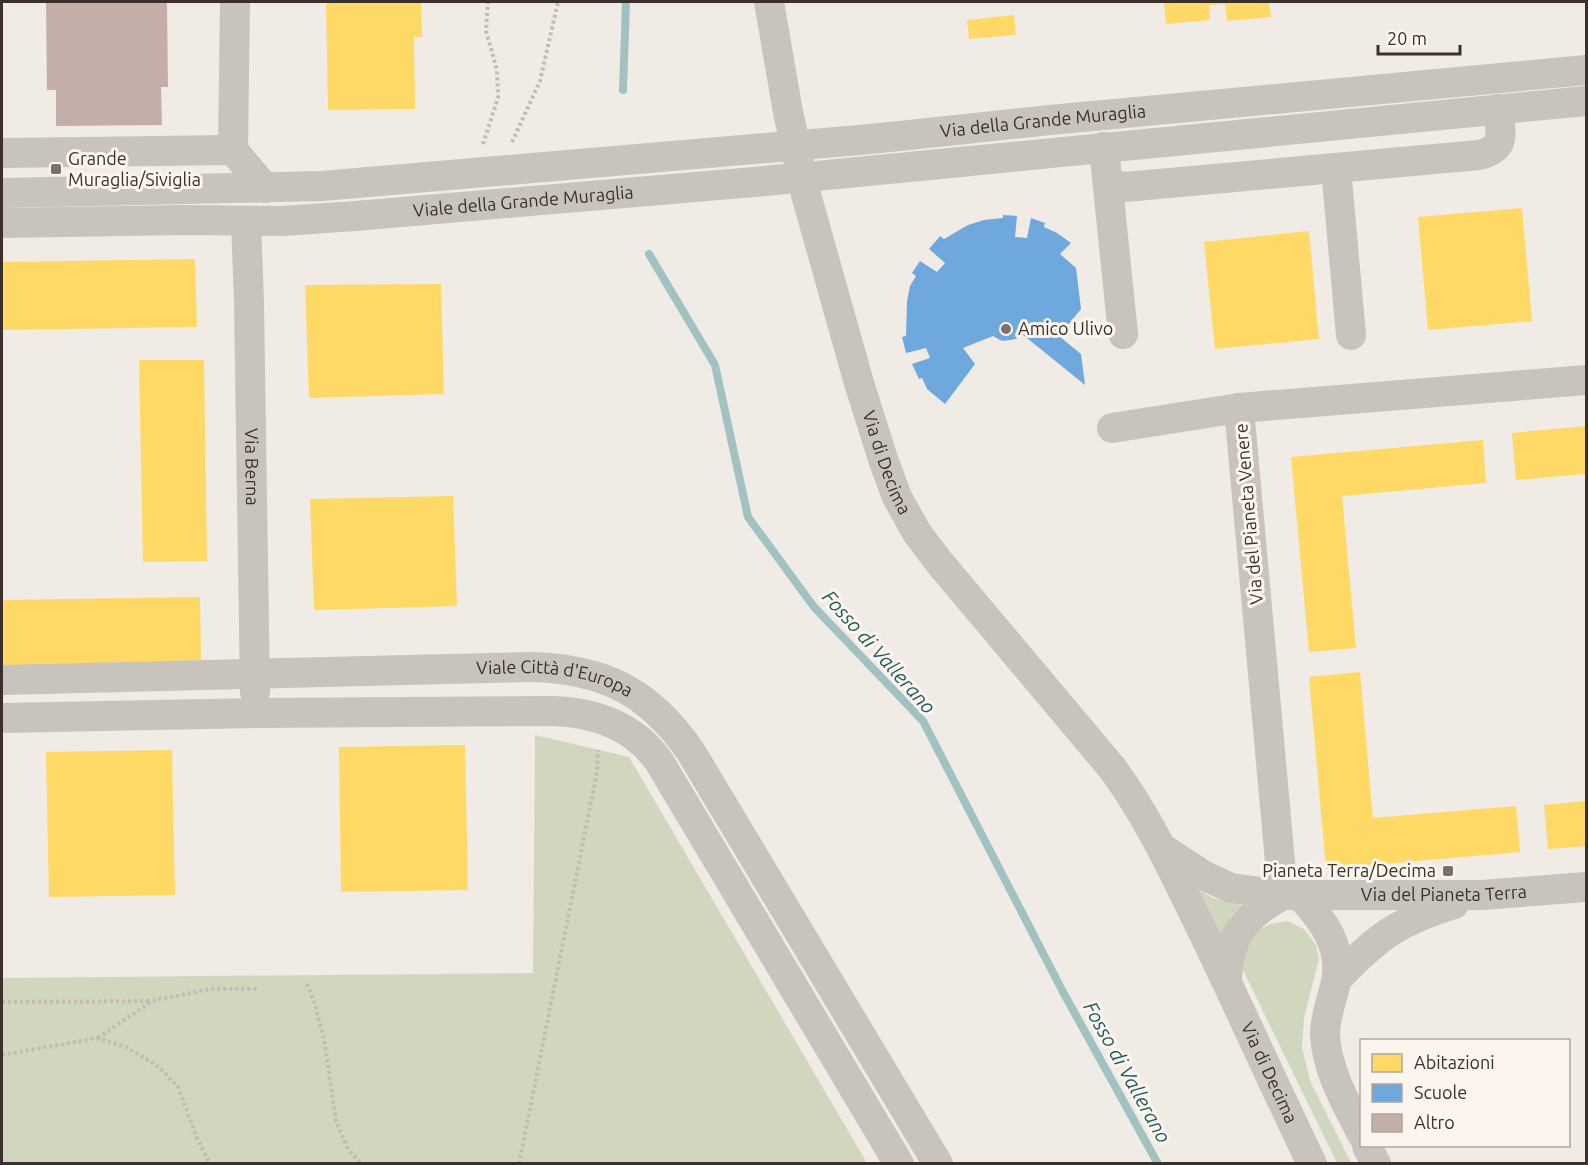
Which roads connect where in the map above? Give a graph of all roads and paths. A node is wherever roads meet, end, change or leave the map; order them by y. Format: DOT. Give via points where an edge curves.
graph roads {
  1 [pos="235,2"];
  2 [pos="488,2"];
  3 [pos="558,2"];
  4 [pos="769,2"];
  5 [pos="1587,70"];
  6 [pos="1587,101"];
  7 [pos="1498,109"];
  8 [pos="1104,147"];
  9 [pos="233,150"];
  10 [pos="2,153"];
  11 [pos="1042,153"];
  12 [pos="1336,168"];
  13 [pos="486,172"];
  14 [pos="1107,178"];
  15 [pos="264,188"];
  16 [pos="2,193"];
  17 [pos="246,221"];
  18 [pos="2,223"];
  19 [pos="1123,334"];
  20 [pos="1351,335"];
  21 [pos="1587,380"];
  22 [pos="1239,408"];
  23 [pos="1112,428"];
  24 [pos="254,673"];
  25 [pos="2,680"];
  26 [pos="256,713"];
  27 [pos="2,718"];
  28 [pos="598,750"];
  29 [pos="1162,847"];
  30 [pos="1587,887"];
  31 [pos="1482,895"];
  32 [pos="1292,896"];
  33 [pos="788,913"];
  34 [pos="761,930"];
  35 [pos="1336,979"];
  36 [pos="1227,981"];
  37 [pos="307,984"];
  38 [pos="257,989"];
  39 [pos="152,1001"];
  40 [pos="2,1002"];
  41 [pos="98,1038"];
  42 [pos="2,1055"];
  43 [pos="891,1085"];
  44 [pos="862,1103"];
  45 [pos="1360,1130"];
  46 [pos="1368,1147"];
  47 [pos="210,1164"];
  48 [pos="362,1164"];
  49 [pos="519,1164"];
  50 [pos="899,1164"];
  51 [pos="938,1164"];
  52 [pos="1312,1164"];
  53 [pos="1376,1164"];
  1 -- 9 [label="street"];
  2 -- 13 [label="path" via="486,31 497,70 498,98"];
  3 -- 13 [label="path" via="540,81"];
  4 -- 29 [label="street, Via di Decima" via="804,191 859,383 897,497 939,562 1125,786"];
  5 -- 13 [label="street, Via della Grande Muraglia"];
  6 -- 7 [label="street, Via della Grande Muraglia"];
  7 -- 8 [label="street, Via della Grande Muraglia"];
  7 -- 12 [label="street" via="1500,139 1491,152"];
  8 -- 11 [label="street, Via della Grande Muraglia"];
  8 -- 14 [label="street"];
  9 -- 10 [label="street"];
  9 -- 15 [label="street"];
  11 -- 17 [label="street, Viale della Grande Muraglia" via="497,204"];
  12 -- 14 [label="street" via="1125,187"];
  12 -- 20 [label="street"];
  13 -- 15 [label="street, Viale della Grande Muraglia"];
  14 -- 19 [label="street"];
  15 -- 16 [label="street, Viale della Grande Muraglia"];
  17 -- 18 [label="street, Viale della Grande Muraglia"];
  17 -- 24 [label="street, Via Berna"];
  21 -- 22 [label="street, Via del Pianeta Venere"];
  22 -- 23 [label="street"];
  22 -- 32 [label="street, Via del Pianeta Venere"];
  24 -- 25 [label="street, Viale Città d'Europa"];
  24 -- 26 [label="street, Via Berna"];
  24 -- 33 [label="street, Viale Città d'Europa" via="532,667 581,672 615,684 652,706 679,735"];
  26 -- 27 [label="street, Viale Città d'Europa"];
  26 -- 34 [label="street, Viale Città d'Europa" via="553,711 578,712 606,720 630,733 655,755"];
  28 -- 49 [label="path"];
  29 -- 32 [label="street, Via di Decima" via="1189,867 1231,888"];
  29 -- 36 [label="street, Via di Decima"];
  30 -- 31 [label="street, Via del Pianeta Terra"];
  31 -- 32 [label="street, Via del Pianeta Terra"];
  31 -- 35 [label="street" via="1417,916 1390,930"];
  32 -- 35 [label="street" via="1315,911 1329,931 1336,957"];
  32 -- 36 [label="street, Via di Decima" via="1262,906 1241,929 1230,949"];
  33 -- 34 [label="street"];
  33 -- 43 [label="street, Viale Città d'Europa"];
  34 -- 44 [label="street, Viale Città d'Europa"];
  35 -- 45 [label="street" via="1325,1023 1326,1048 1335,1080"];
  36 -- 52 [label="street, Via di Decima"];
  37 -- 48 [label="path" via="324,1039 336,1121 348,1149"];
  38 -- 39 [label="path" via="210,989"];
  39 -- 40 [label="path"];
  39 -- 41 [label="path"];
  41 -- 42 [label="path"];
  41 -- 47 [label="path" via="126,1047 159,1067 178,1087"];
  43 -- 44 [label="street"];
  43 -- 51 [label="street, Viale Città d'Europa"];
  44 -- 50 [label="street, Viale Città d'Europa"];
  46 -- 53 [label="street"];
}
